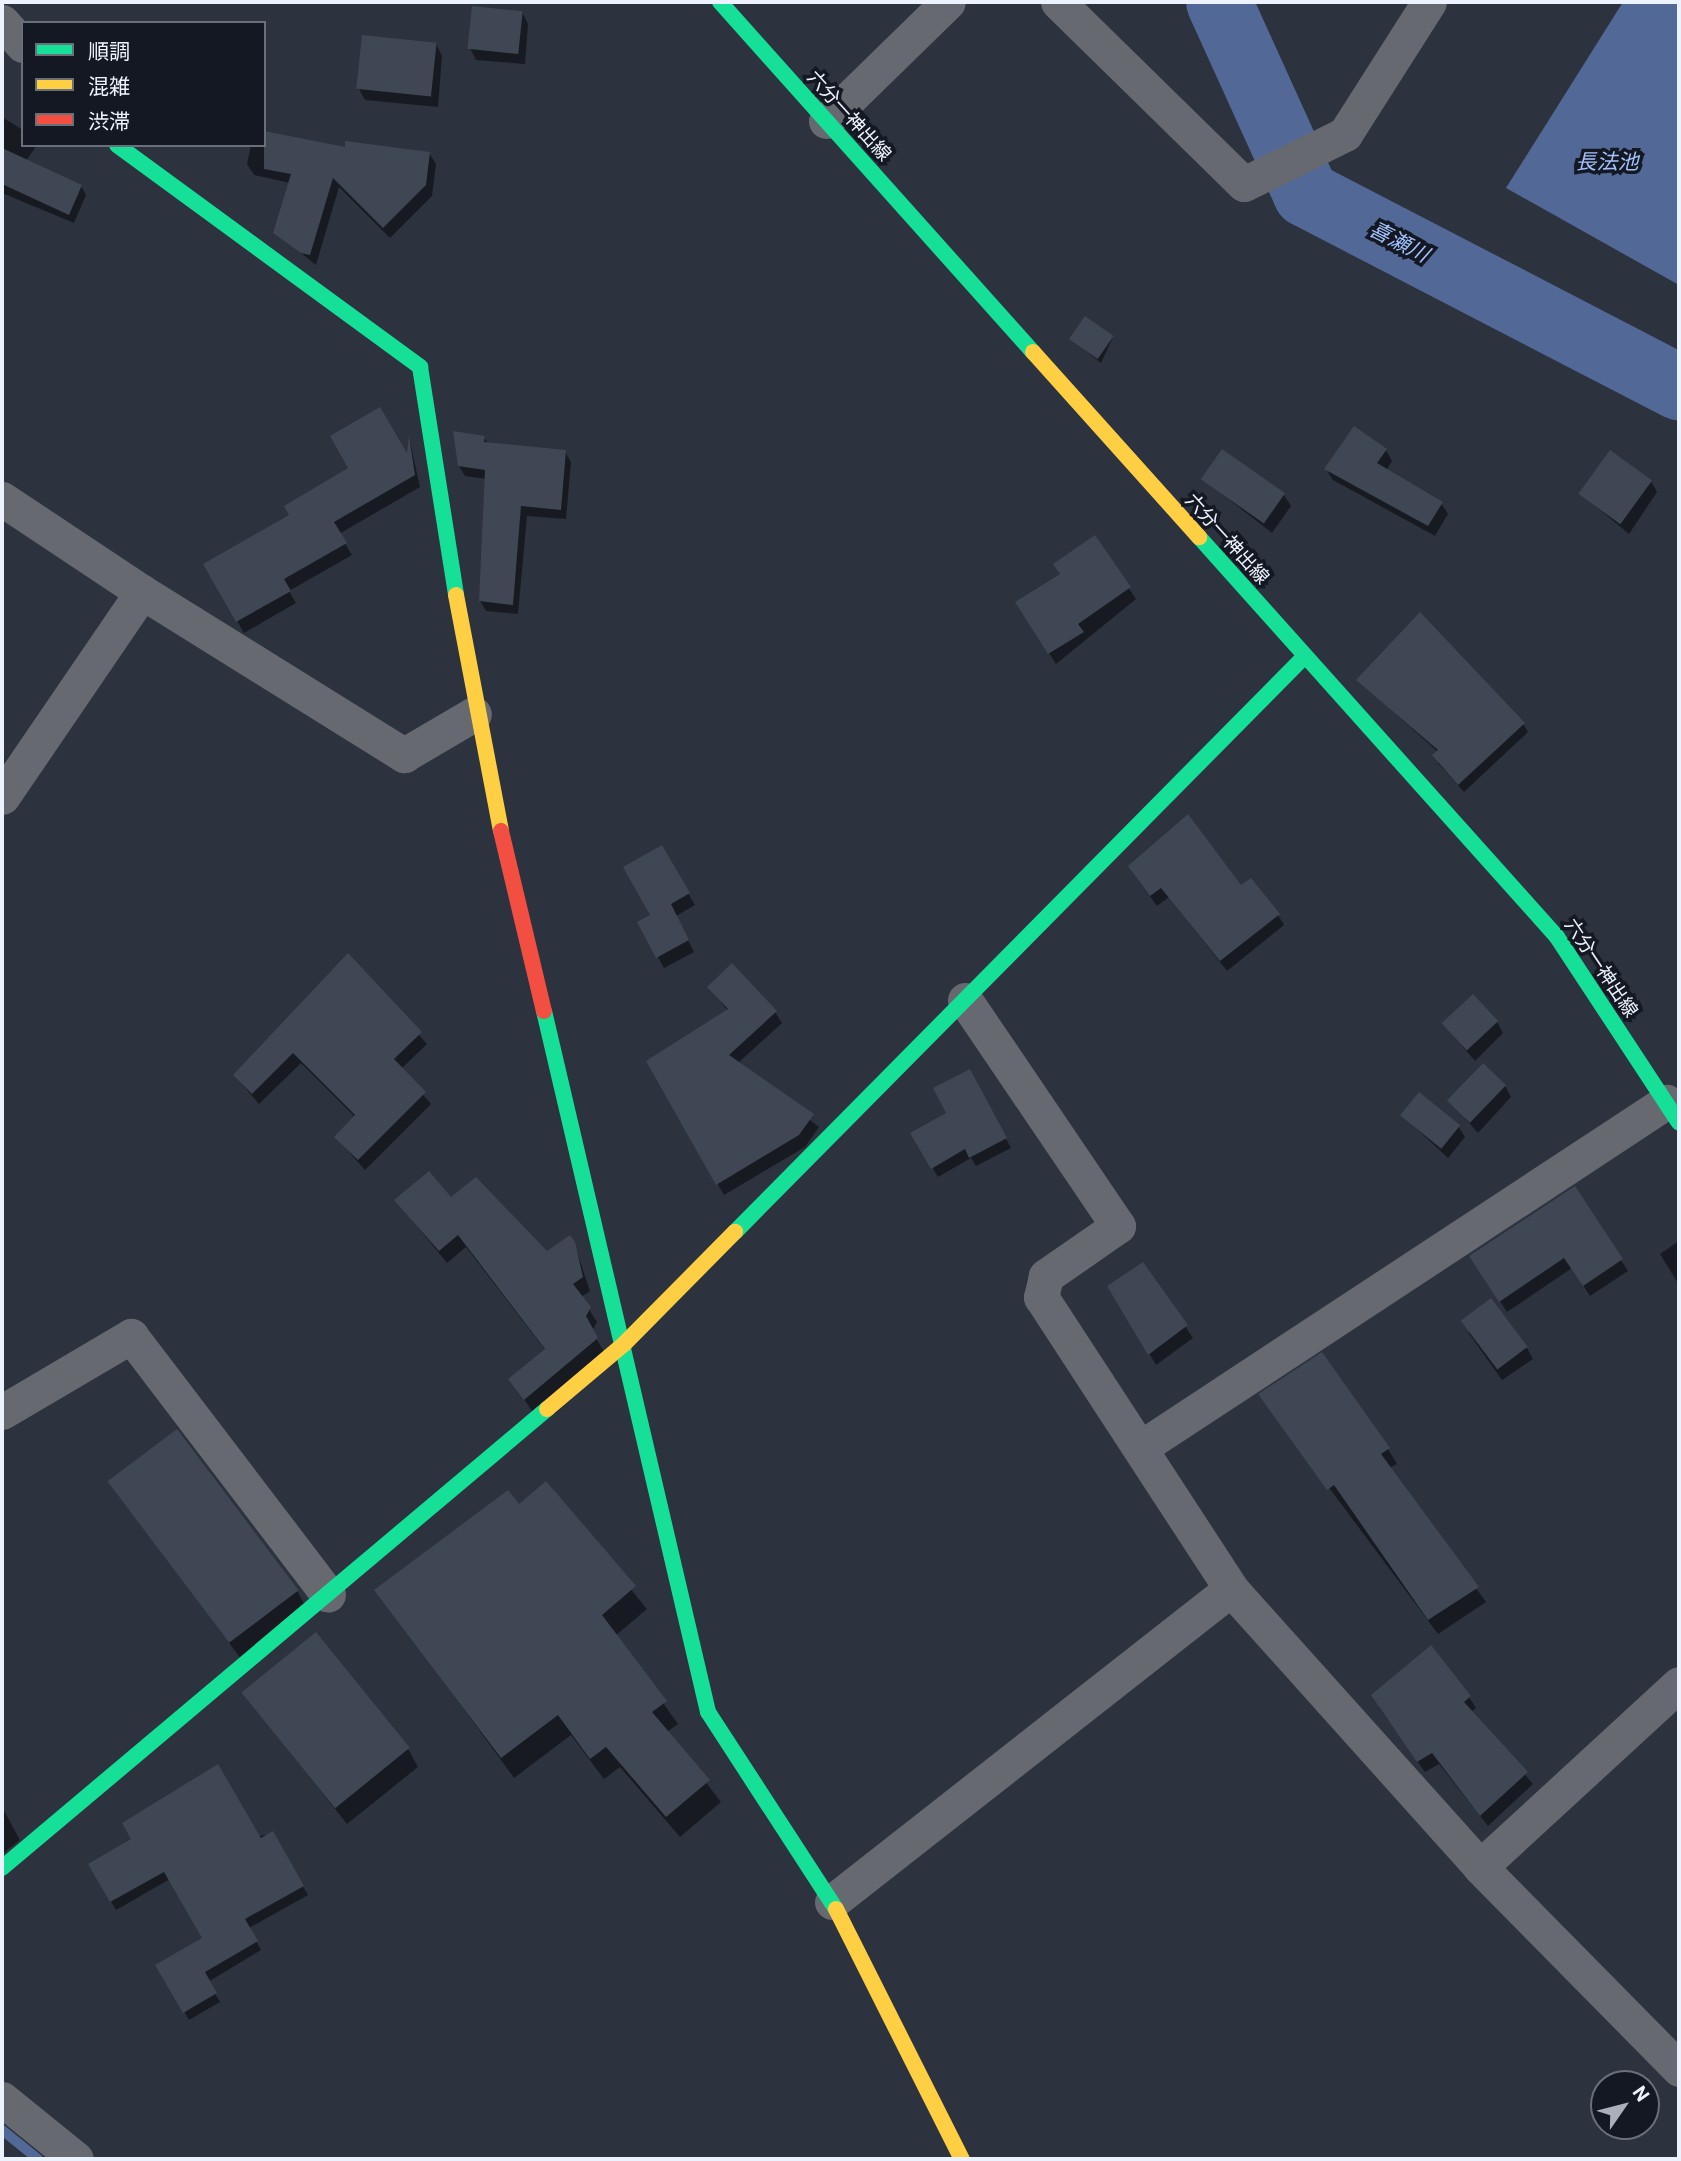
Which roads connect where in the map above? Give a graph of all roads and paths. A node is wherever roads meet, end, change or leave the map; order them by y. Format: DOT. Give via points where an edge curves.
graph roads {
  1 [pos="720,2"];
  2 [pos="948,2"];
  3 [pos="1058,2"];
  4 [pos="1429,2"];
  5 [pos="2,22"];
  6 [pos="21,43"];
  7 [pos="826,121"];
  8 [pos="120,147"];
  9 [pos="2,499"];
  10 [pos="142,592"];
  11 [pos="1304,657"];
  12 [pos="474,714"];
  13 [pos="2,797"];
  14 [pos="965,1000"];
  15 [pos="1673,1112"];
  16 [pos="624,1344"];
  17 [pos="2,1412"];
  18 [pos="1140,1448"];
  19 [pos="1231,1589"];
  20 [pos="328,1595"];
  21 [pos="1679,1684"];
  22 [pos="1480,1867"];
  23 [pos="2,1868"];
  24 [pos="832,1902"];
  25 [pos="1679,2069"];
  26 [pos="2,2099"];
  27 [pos="76,2159"];
  28 [pos="962,2159"];
  1 -- 7 [label="street, 六分一神出線"];
  2 -- 7 [label="street"];
  3 -- 4 [label="street" via="1244,184 1323,149 1345,134"];
  5 -- 6 [label="street"];
  7 -- 11 [label="street, 六分一神出線"];
  8 -- 12 [label="street" via="420,367"];
  9 -- 10 [label="street"];
  10 -- 12 [label="street" via="404,755"];
  10 -- 13 [label="street"];
  11 -- 14 [label="street"];
  11 -- 15 [label="street, 六分一神出線" via="1557,937"];
  12 -- 16 [label="street"];
  14 -- 16 [label="street"];
  14 -- 18 [label="street" via="1118,1226 1046,1276 1041,1297"];
  15 -- 18 [label="street"];
  16 -- 20 [label="street"];
  16 -- 24 [label="street" via="708,1712"];
  17 -- 20 [label="street" via="131,1336"];
  18 -- 19 [label="street"];
  19 -- 22 [label="street"];
  19 -- 24 [label="street"];
  20 -- 23 [label="street"];
  21 -- 22 [label="street"];
  22 -- 25 [label="street"];
  24 -- 28 [label="street"];
  26 -- 27 [label="street"];
}
